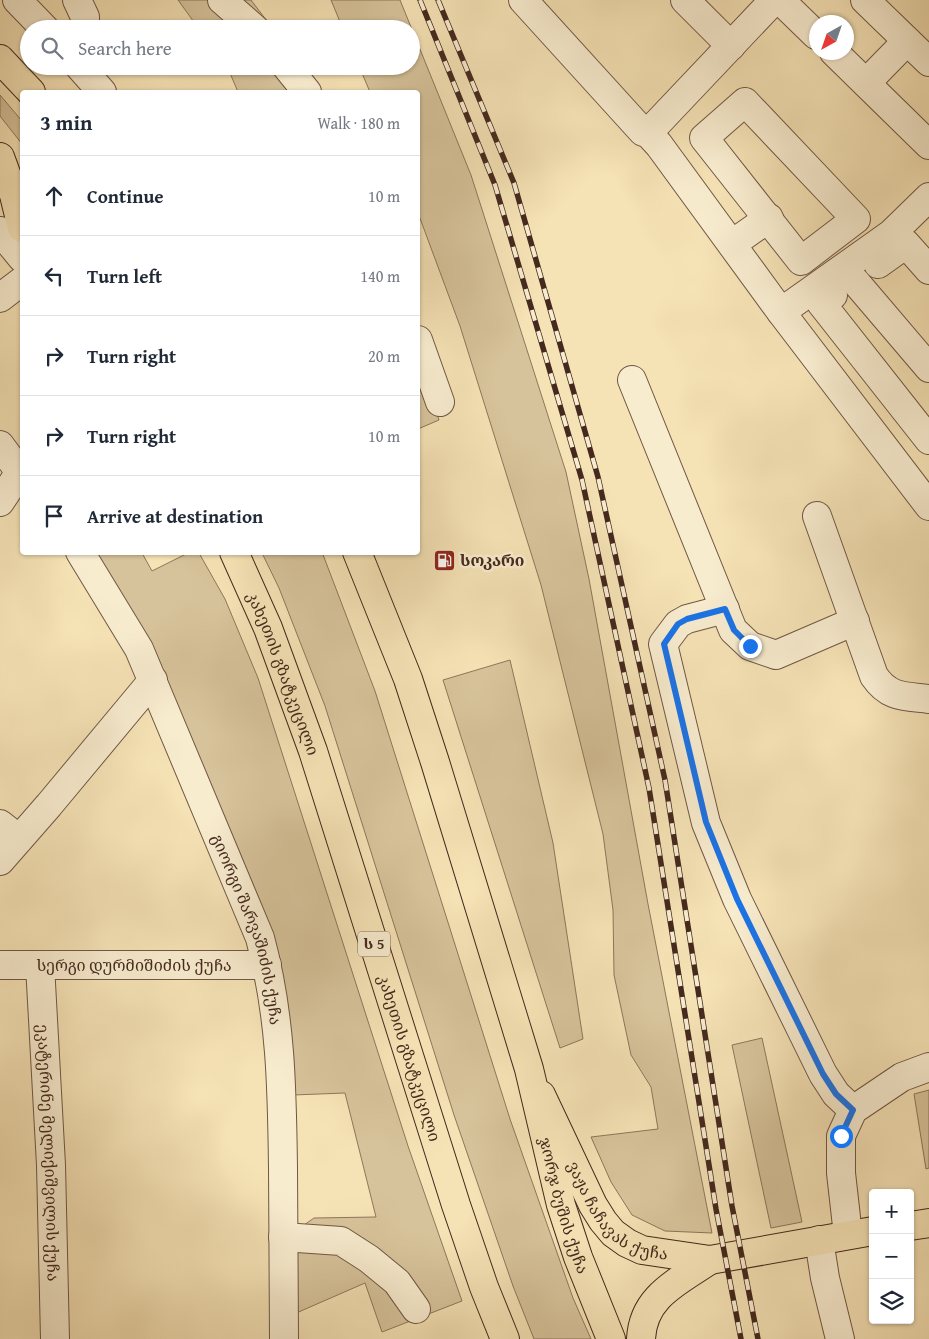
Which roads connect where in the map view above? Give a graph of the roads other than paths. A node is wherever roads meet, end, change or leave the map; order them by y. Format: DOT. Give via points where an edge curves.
graph roads {
  1 [pos="17,0"];
  2 [pos="77,0"];
  3 [pos="222,0"];
  4 [pos="523,0"];
  5 [pos="532,0"];
  6 [pos="685,0"];
  7 [pos="774,0"];
  8 [pos="780,0"];
  9 [pos="865,0"];
  10 [pos="36,20"];
  11 [pos="84,20"];
  12 [pos="245,20"];
  13 [pos="809,28"];
  14 [pos="907,41"];
  15 [pos="731,46"];
  16 [pos="0,58"];
  17 [pos="842,60"];
  18 [pos="929,62"];
  19 [pos="87,75"];
  20 [pos="293,75"];
  21 [pos="866,83"];
  22 [pos="28,90"];
  23 [pos="100,90"];
  24 [pos="305,90"];
  25 [pos="650,131"];
  26 [pos="929,145"];
  27 [pos="0,150"];
  28 [pos="0,157"];
  29 [pos="20,178"];
  30 [pos="929,197"];
  31 [pos="768,218"];
  32 [pos="20,220"];
  33 [pos="0,231"];
  34 [pos="732,244"];
  35 [pos="20,256"];
  36 [pos="929,270"];
  37 [pos="20,283"];
  38 [pos="837,286"];
  39 [pos="0,298"];
  40 [pos="781,312"];
  41 [pos="420,346"];
  42 [pos="910,346"];
  43 [pos="929,368"];
  44 [pos="877,374"];
  45 [pos="632,380"];
  46 [pos="440,402"];
  47 [pos="929,440"];
  48 [pos="0,445"];
  49 [pos="20,472"];
  50 [pos="20,474"];
  51 [pos="927,500"];
  52 [pos="0,502"];
  53 [pos="817,516"];
  54 [pos="82,555"];
  55 [pos="235,555"];
  56 [pos="359,555"];
  57 [pos="725,609"];
  58 [pos="855,621"];
  59 [pos="153,680"];
  60 [pos="929,699"];
  61 [pos="10,832"];
  62 [pos="0,861"];
  63 [pos="0,964"];
  64 [pos="40,964"];
  65 [pos="267,965"];
  66 [pos="929,1067"];
  67 [pos="529,1069"];
  68 [pos="853,1110"];
  69 [pos="929,1224"];
  70 [pos="914,1226"];
  71 [pos="861,1233"];
  72 [pos="283,1237"];
  73 [pos="819,1240"];
  74 [pos="710,1260"];
  75 [pos="416,1309"];
  76 [pos="55,1339"];
  77 [pos="284,1339"];
  78 [pos="505,1339"];
  79 [pos="611,1339"];
  80 [pos="641,1339"];
  81 [pos="840,1339"];
  1 -- 10 [label="street"];
  2 -- 11 [label="street"];
  3 -- 12 [label="street"];
  4 -- 25 [label="street" via="643,132"];
  5 -- 25 [label="street"];
  6 -- 15 [label="street"];
  7 -- 15 [label="street"];
  8 -- 13 [label="street"];
  9 -- 14 [label="street"];
  14 -- 18 [label="street"];
  14 -- 21 [label="street"];
  15 -- 25 [label="street"];
  16 -- 22 [label="main road"];
  17 -- 21 [label="street"];
  19 -- 23 [label="street"];
  20 -- 24 [label="street"];
  21 -- 26 [label="street"];
  25 -- 34 [label="street"];
  27 -- 29 [label="main road"];
  28 -- 32 [label="main road"];
  30 -- 38 [label="street"];
  31 -- 31 [label="street" via="704,138 745,102 856,219 801,261"];
  31 -- 34 [label="street"];
  33 -- 35 [label="street"];
  34 -- 40 [label="street"];
  36 -- 38 [label="street" via="906,244"];
  37 -- 39 [label="street"];
  38 -- 40 [label="street"];
  38 -- 42 [label="street"];
  38 -- 44 [label="street" via="821,303"];
  40 -- 51 [label="street"];
  41 -- 46 [label="street"];
  42 -- 43 [label="street"];
  42 -- 44 [label="street"];
  44 -- 47 [label="street"];
  45 -- 57 [label="street"];
  48 -- 49 [label="street"];
  50 -- 52 [label="street"];
  53 -- 58 [label="street"];
  54 -- 59 [label="street, გიორგი შარვაშიძის ქუჩა" via="126,626"];
  55 -- 78 [label="main road, კახეთის გზატკეცილი / ს 5" via="268,628 313,750 456,1204"];
  56 -- 67 [label="main road" via="408,679 436,762"];
  57 -- 58 [label="street" via="734,630 750,646 776,654"];
  57 -- 68 [label="street" via="678,624 664,644 706,822 737,899 823,1074 836,1094"];
  58 -- 60 [label="street" via="880,686 896,695"];
  59 -- 61 [label="street"];
  59 -- 65 [label="street, გიორგი შარვაშიძის ქუჩა" via="260,938"];
  61 -- 62 [label="street"];
  63 -- 64 [label="street, სერგი დურმიშიძის ქუჩა"];
  64 -- 65 [label="street, სერგი დურმიშიძის ქუჩა"];
  64 -- 76 [label="street, ეკატერინე მელიქიშვილის ქუჩა" via="51,1165"];
  65 -- 72 [label="street, გიორგი შარვაშიძის ქუჩა" via="276,1014 282,1080"];
  66 -- 68 [label="street" via="902,1077"];
  67 -- 74 [label="main road, ვაჟა ჩაჩავას ქუჩა" via="593,1205 614,1233 642,1250"];
  67 -- 79 [label="main road, ჯორჯ ბუშის ქუჩა" via="561,1205"];
  68 -- 71 [label="street" via="841,1136 841,1173"];
  69 -- 70 [label="main road"];
  71 -- 73 [label="main road, ვაჟა ჩაჩავას ქუჩა"];
  72 -- 75 [label="street" via="341,1241 369,1258 397,1282"];
  72 -- 77 [label="street, გიორგი შარვაშიძის ქუჩა"];
  73 -- 74 [label="main road, ვაჟა ჩაჩავას ქუჩა"];
  73 -- 81 [label="street"];
  74 -- 80 [label="main road, ვაჟა ჩაჩავას ქუჩა" via="662,1292 653,1302 645,1315"];
}
